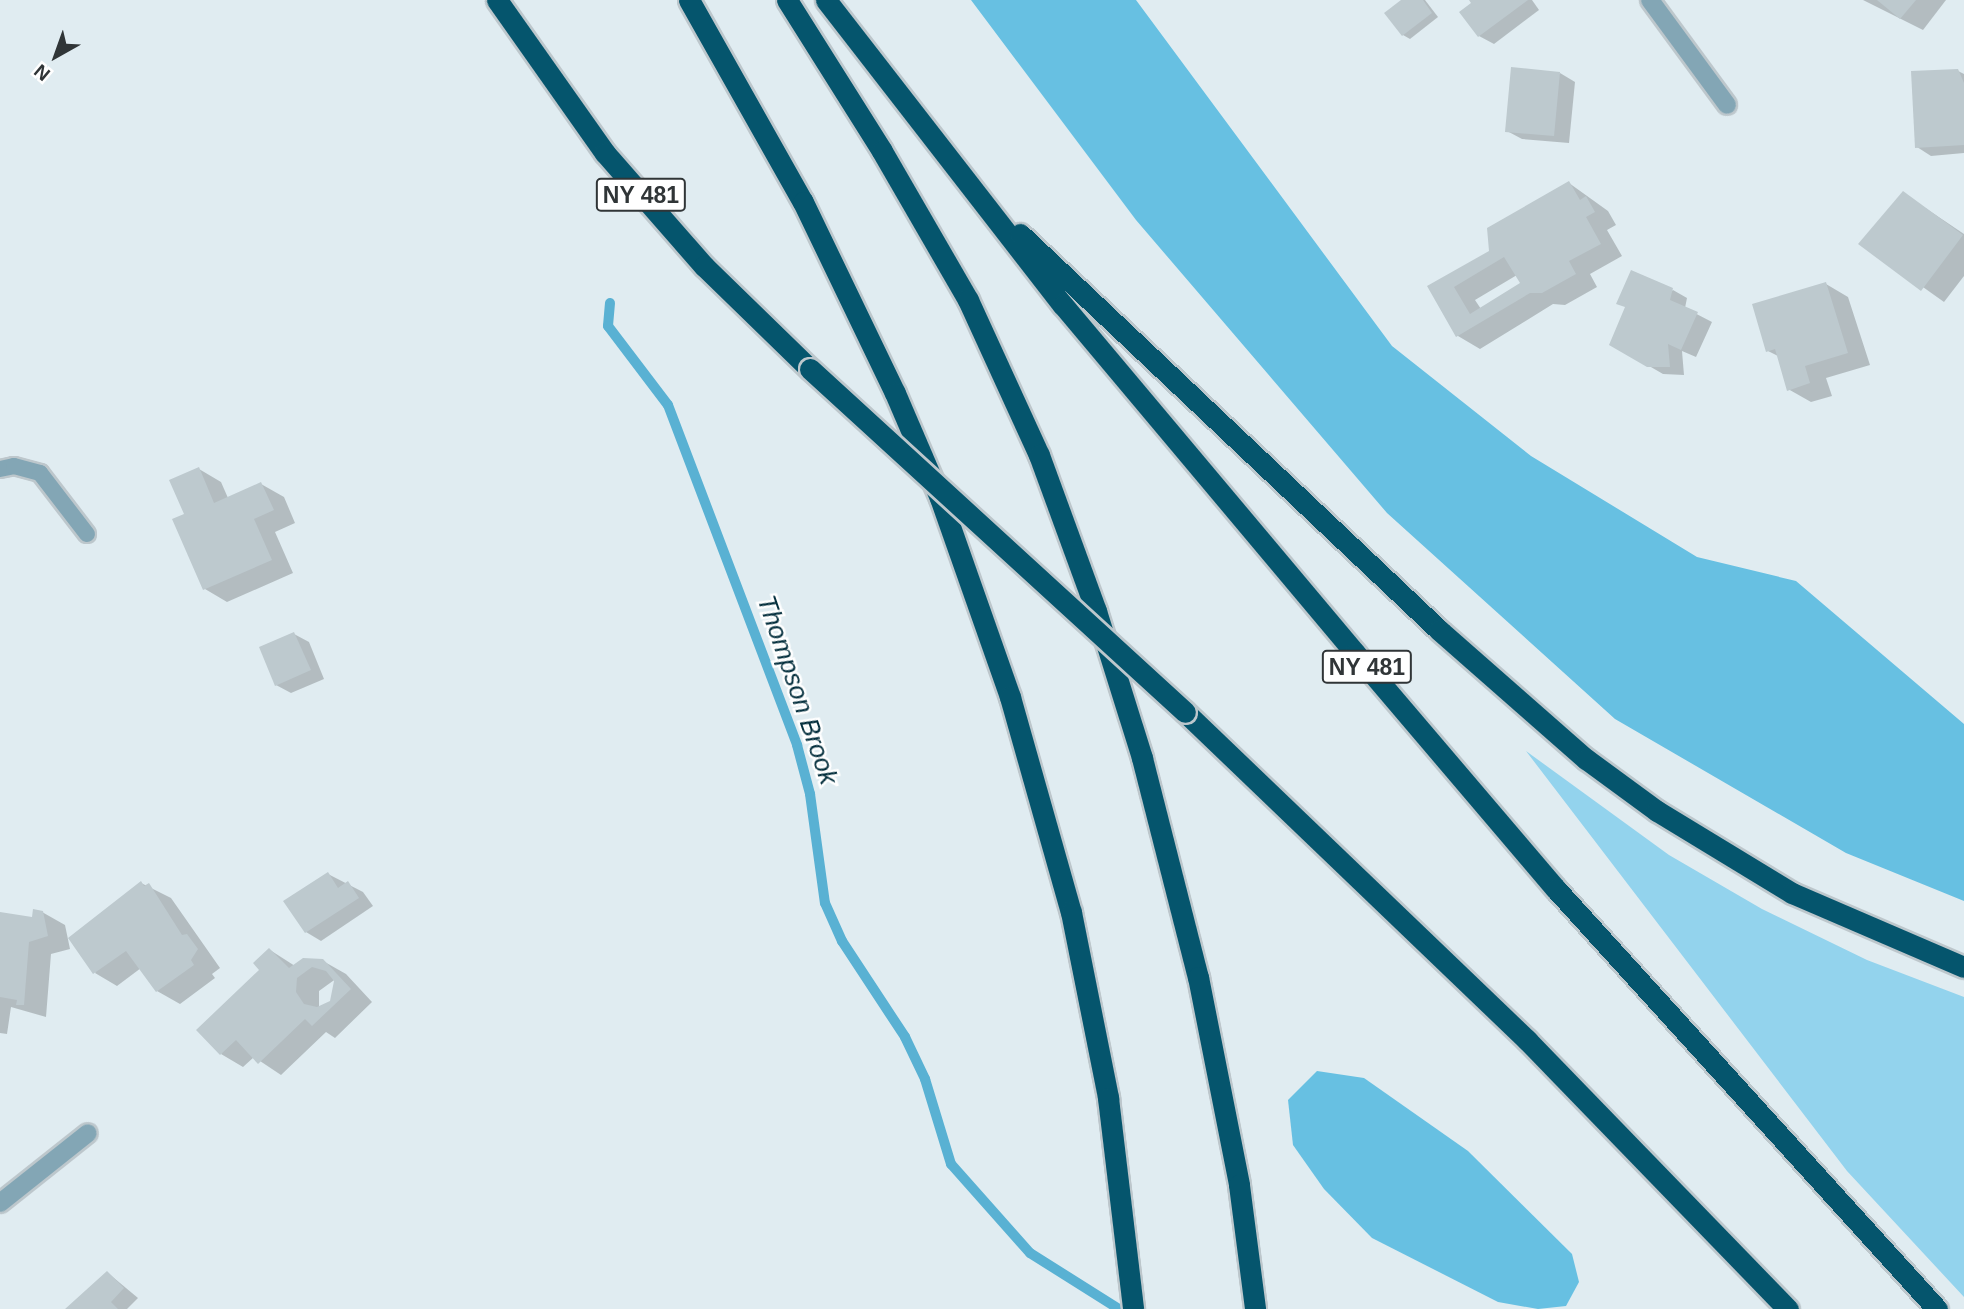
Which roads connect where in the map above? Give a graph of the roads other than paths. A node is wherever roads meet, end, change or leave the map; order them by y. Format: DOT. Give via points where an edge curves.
graph roads {
  1 [pos="496,0"];
  2 [pos="690,0"];
  3 [pos="787,0"];
  4 [pos="826,0"];
  5 [pos="1650,0"];
  6 [pos="1727,105"];
  7 [pos="965,181"];
  8 [pos="0,469"];
  9 [pos="87,534"];
  10 [pos="1964,967"];
  11 [pos="88,1133"];
  12 [pos="0,1203"];
  13 [pos="1133,1309"];
  14 [pos="1255,1309"];
  15 [pos="1788,1309"];
  16 [pos="1937,1309"];
  1 -- 15 [label="highway, NY 481, bridge" via="604,153 704,265 810,369 1185,712 1527,1040"];
  2 -- 13 [label="highway" via="755,111 848,292 940,498 976,596 1043,800 1071,912 1121,1188"];
  3 -- 14 [label="highway" via="882,150 968,300 1039,455 1096,611 1146,771 1198,977 1240,1185"];
  4 -- 7 [label="highway, NY 481"];
  5 -- 6 [label="street"];
  7 -- 10 [label="highway" via="1439,630 1586,759 1657,811 1792,893"];
  7 -- 16 [label="highway, NY 481" via="1156,418 1539,869"];
  8 -- 9 [label="lane" via="14,466 40,473"];
  11 -- 12 [label="street"];
}
